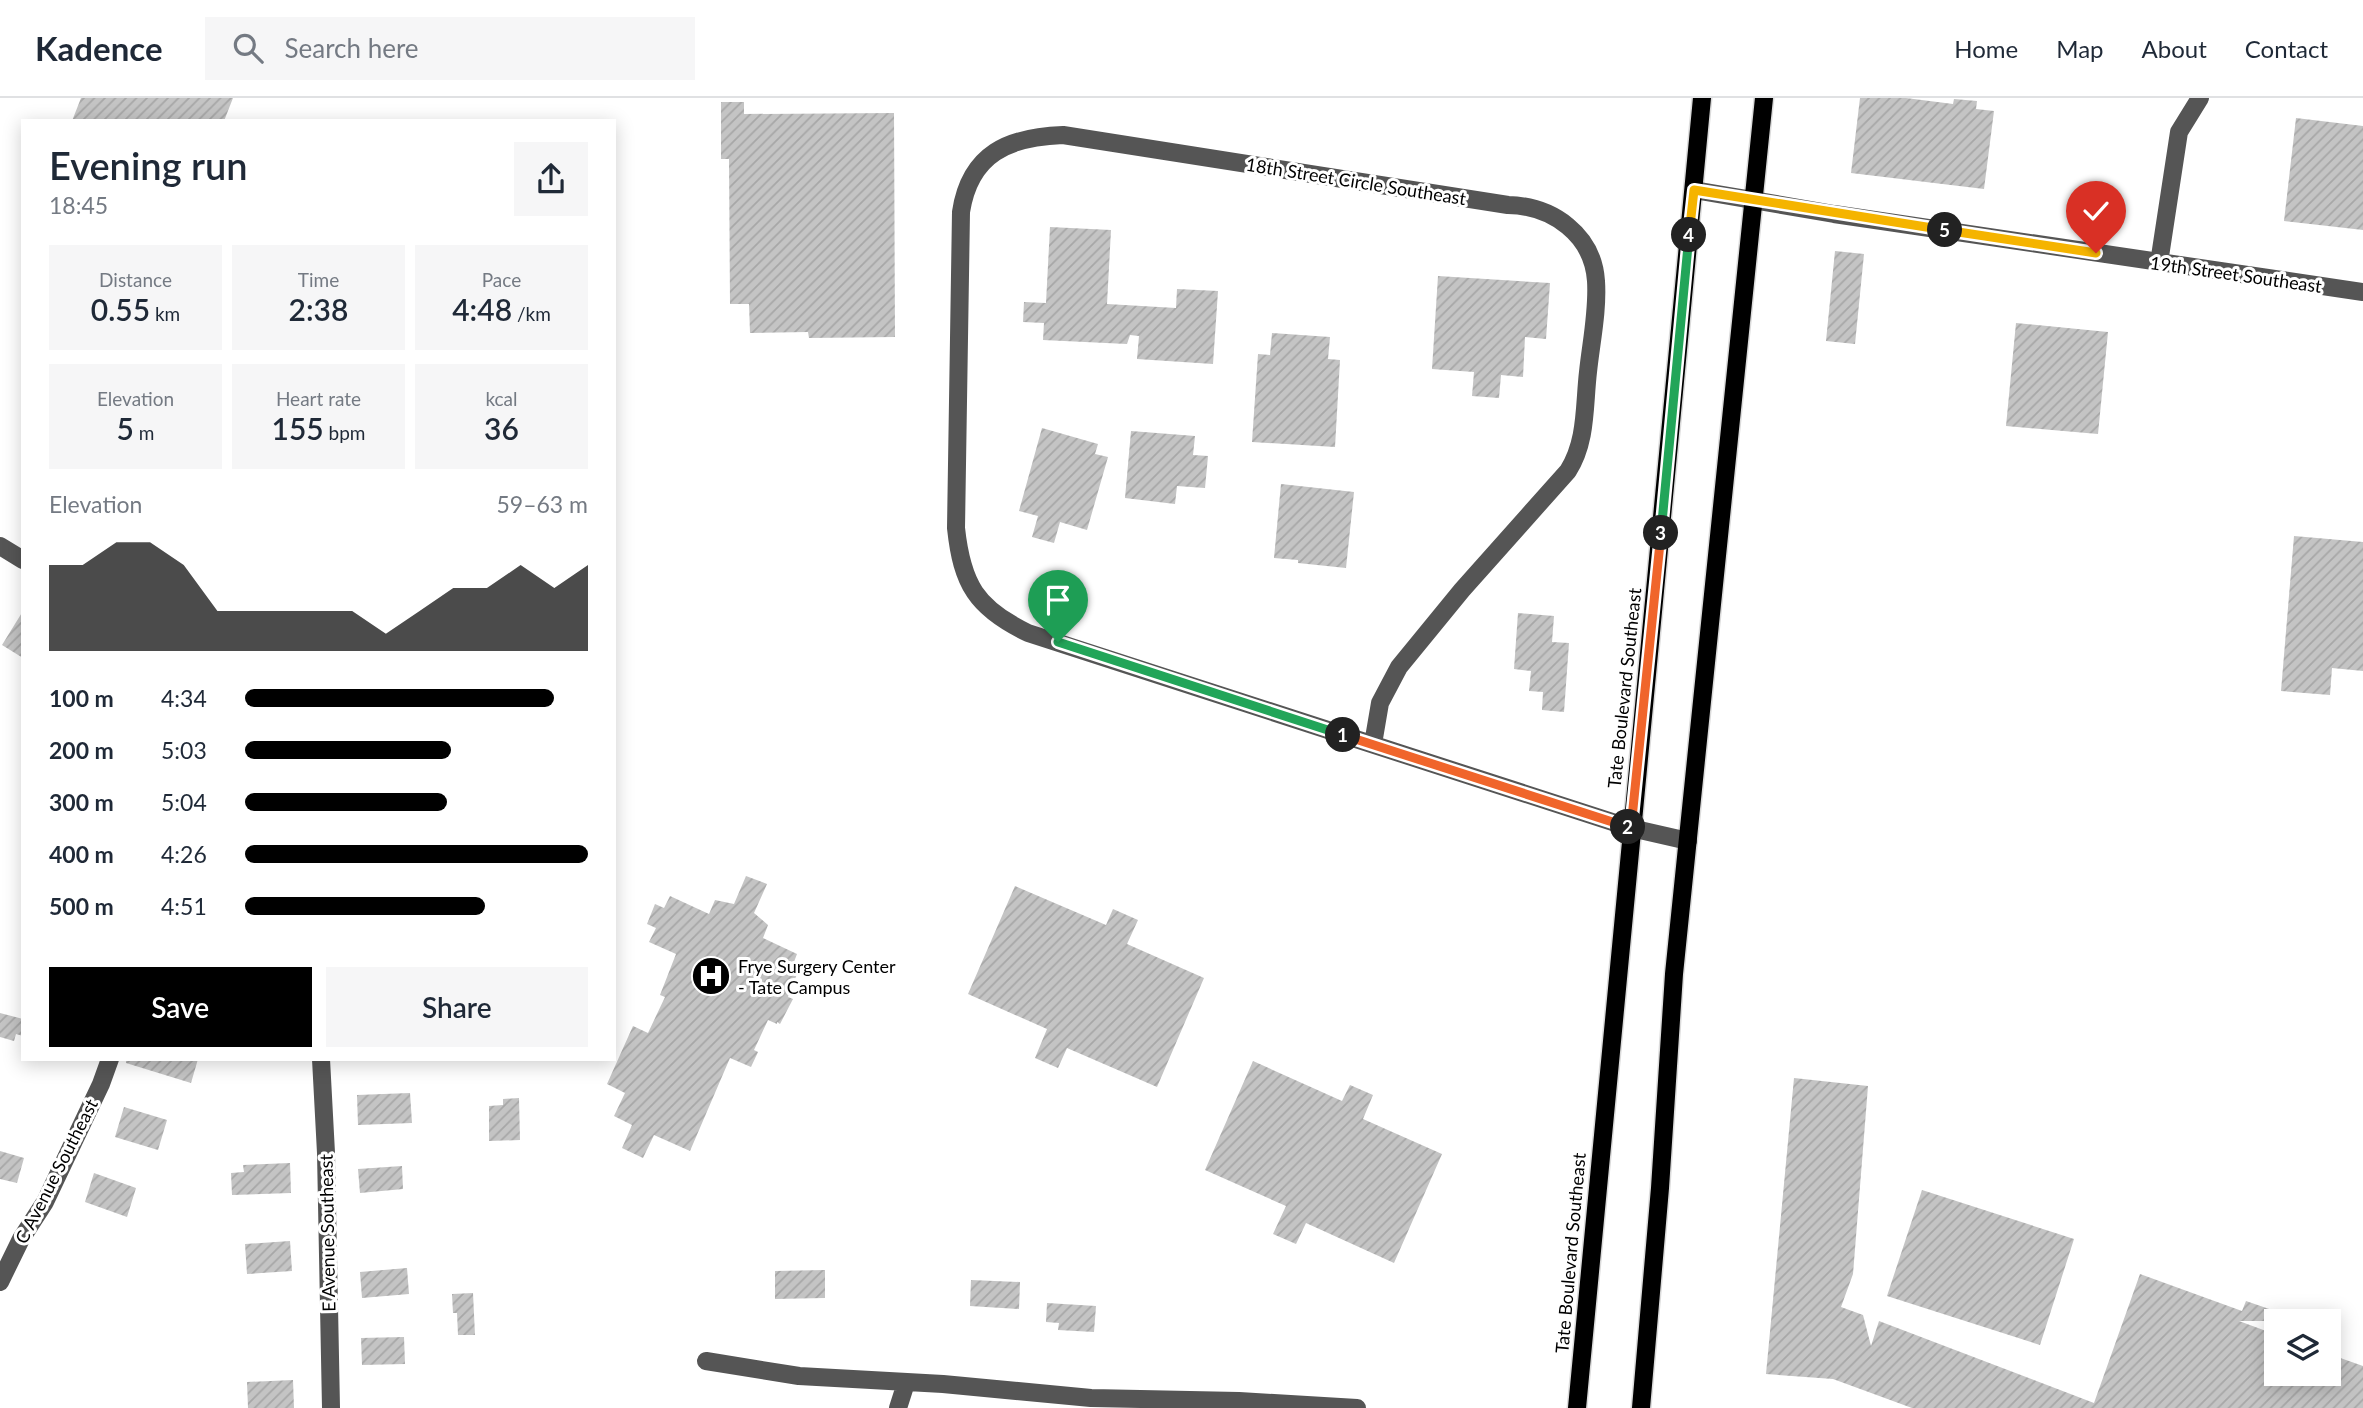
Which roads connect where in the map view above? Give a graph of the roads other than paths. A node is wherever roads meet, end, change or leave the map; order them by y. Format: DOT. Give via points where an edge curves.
graph roads {
  1 [pos="1702,98"];
  2 [pos="1764,98"];
  3 [pos="2200,98"];
  4 [pos="1694,190"];
  5 [pos="1754,199"];
  6 [pos="2159,263"];
  7 [pos="2363,292"];
  8 [pos="0,546"];
  9 [pos="21,558"];
  10 [pos="1373,744"];
  11 [pos="1631,828"];
  12 [pos="1688,841"];
  13 [pos="109,1061"];
  14 [pos="321,1061"];
  15 [pos="0,1282"];
  16 [pos="706,1361"];
  17 [pos="906,1383"];
  18 [pos="331,1408"];
  19 [pos="898,1408"];
  20 [pos="1357,1408"];
  21 [pos="1577,1408"];
  22 [pos="1641,1408"];
  1 -- 4 [label="main road, Tate Boulevard Southeast"];
  2 -- 5 [label="main road"];
  3 -- 6 [label="street" via="2179,132"];
  4 -- 5 [label="street, 19th Street Southeast"];
  4 -- 11 [label="main road, Tate Boulevard Southeast"];
  5 -- 6 [label="street, 19th Street Southeast"];
  5 -- 12 [label="main road"];
  6 -- 7 [label="street, 19th Street Southeast"];
  8 -- 9 [label="street"];
  10 -- 10 [label="street, 18th Street Circle Southeast" via="1380,703 1399,667 1568,471 1580,447 1596,279 1590,255 1576,233 1557,217 1521,205 1063,135 1035,136 999,149 972,177 961,212 956,528 964,576 996,614 1028,632"];
  10 -- 11 [label="street"];
  11 -- 12 [label="street"];
  11 -- 21 [label="main road, Tate Boulevard Southeast"];
  12 -- 22 [label="main road"];
  13 -- 15 [label="street, C Avenue Southeast" via="45,1202"];
  14 -- 18 [label="street, E Avenue Southeast"];
  16 -- 17 [label="street" via="799,1376"];
  17 -- 19 [label="street"];
  17 -- 20 [label="street" via="1091,1398"];
}
